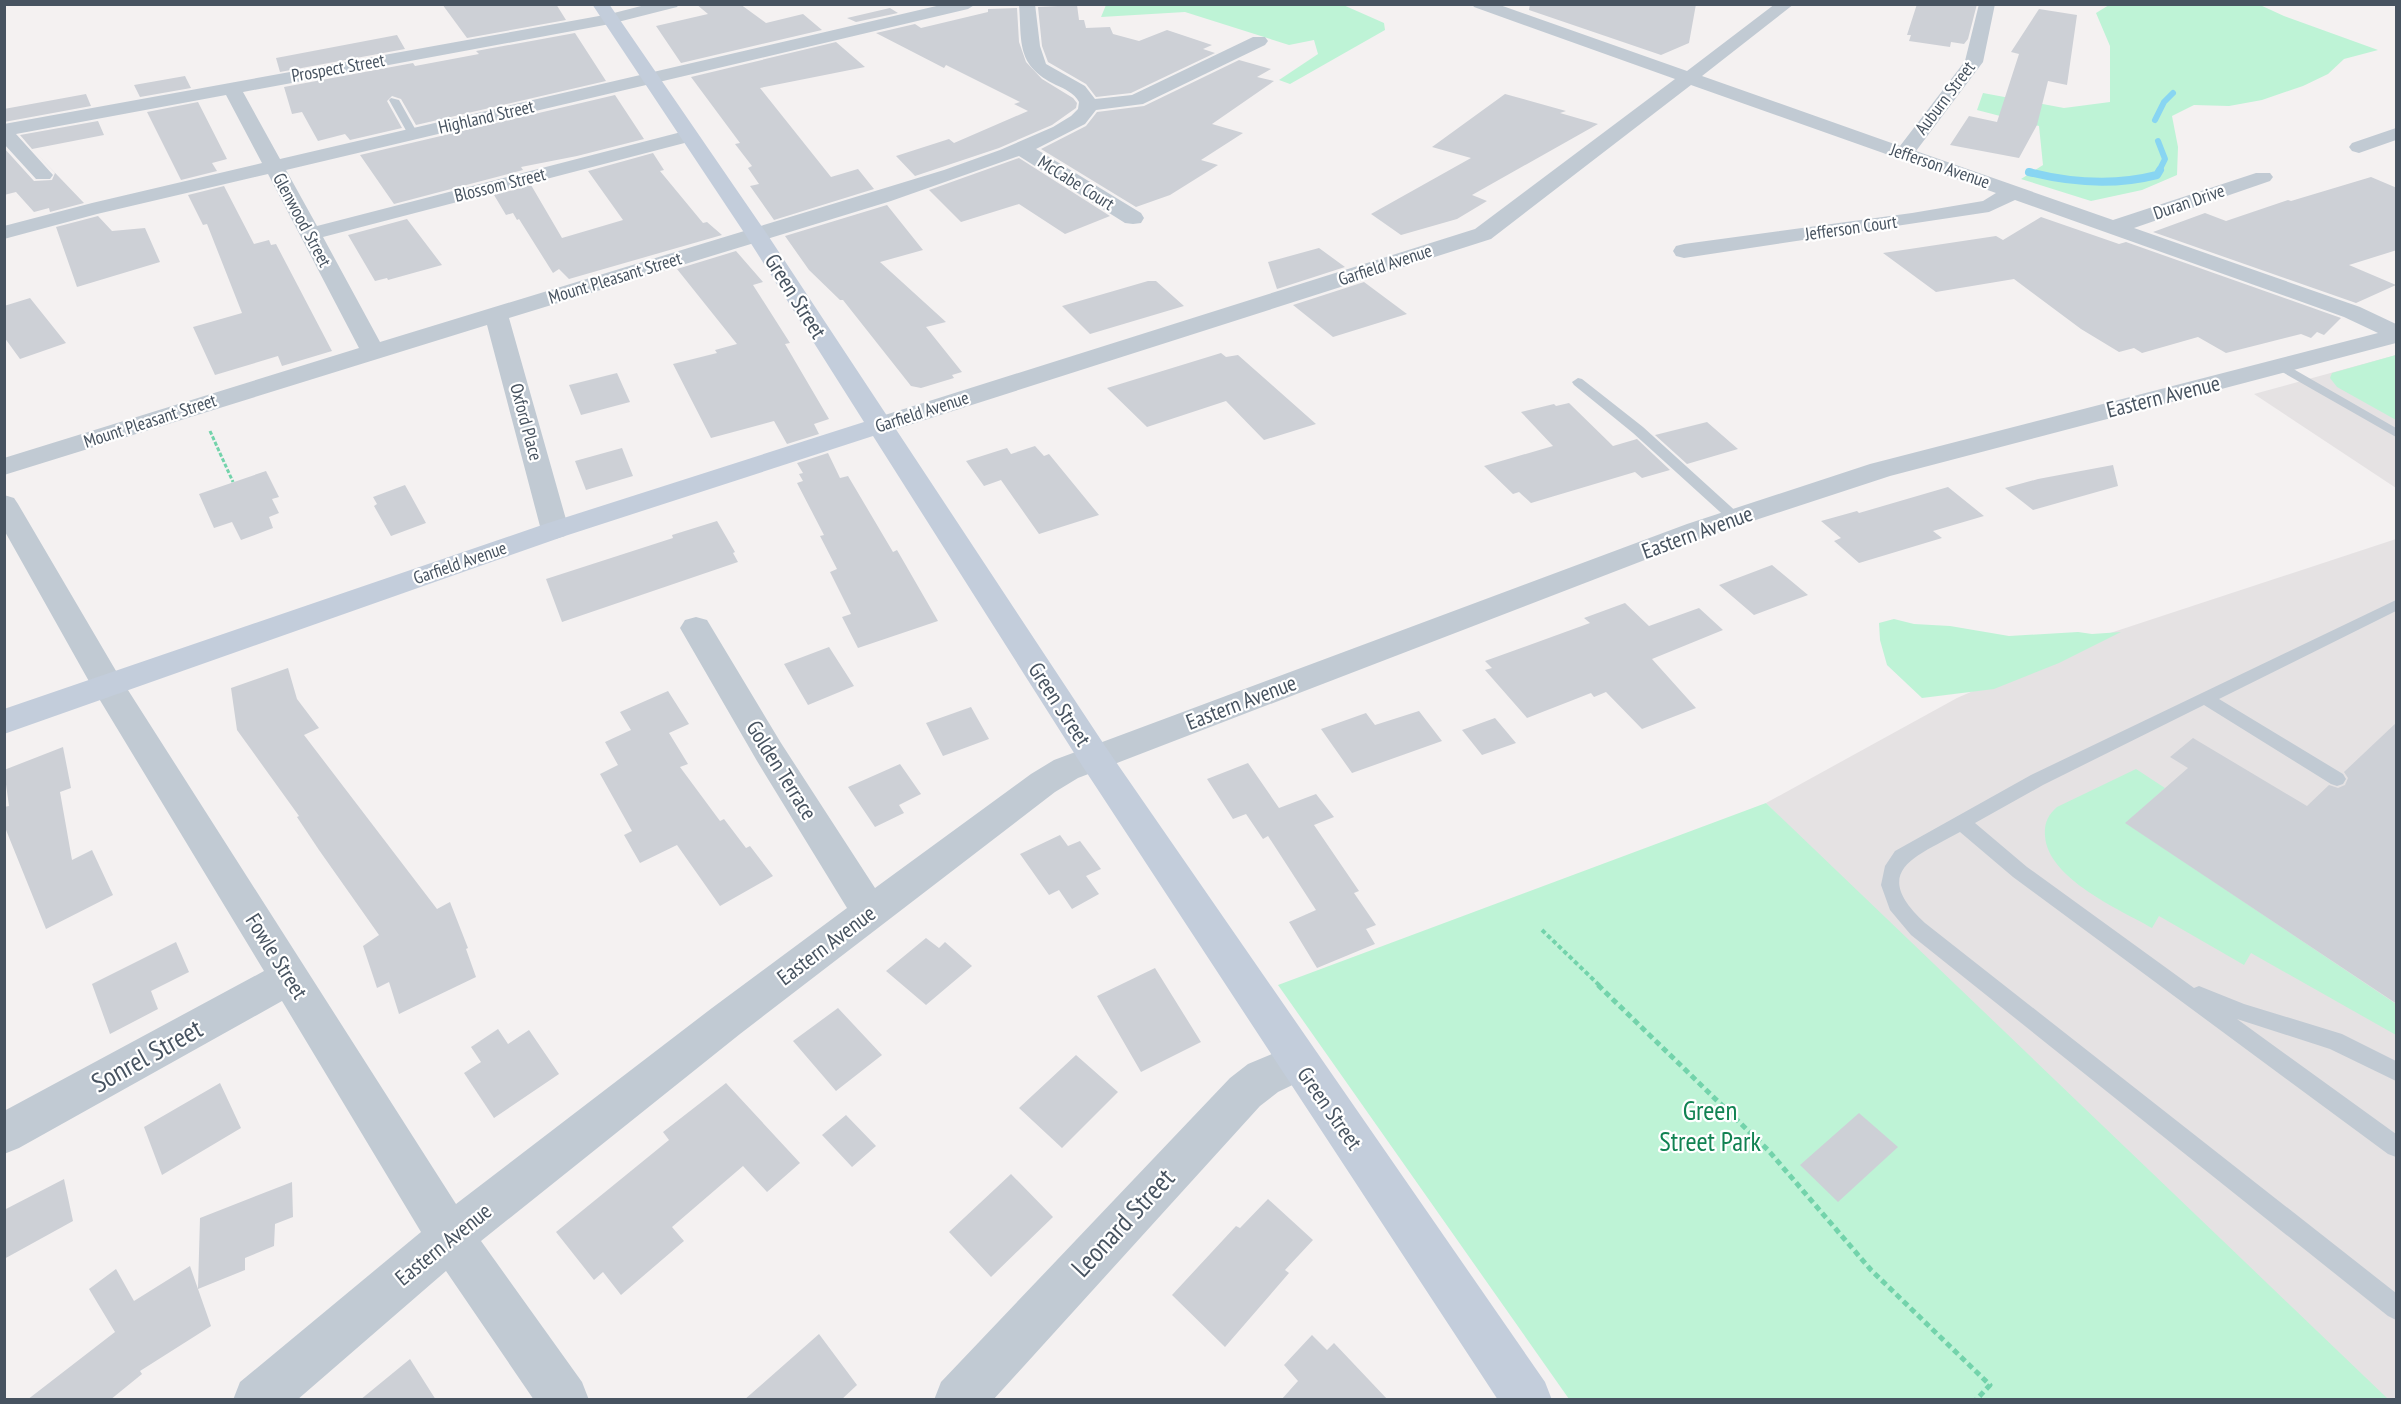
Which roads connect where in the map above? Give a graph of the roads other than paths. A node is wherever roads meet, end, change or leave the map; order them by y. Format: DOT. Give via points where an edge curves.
graph roads {
  1 [pos="671,4"];
  2 [pos="968,4"];
  3 [pos="1027,4"];
  4 [pos="1480,4"];
  5 [pos="1786,4"];
  6 [pos="1987,4"];
  7 [pos="605,12"];
  8 [pos="1259,42"];
  9 [pos="1688,76"];
  10 [pos="651,79"];
  11 [pos="232,88"];
  12 [pos="394,100"];
  13 [pos="1088,105"];
  14 [pos="4,131"];
  15 [pos="413,134"];
  16 [pos="2397,134"];
  17 [pos="689,136"];
  18 [pos="2359,147"];
  19 [pos="1020,148"];
  20 [pos="1905,153"];
  21 [pos="274,167"];
  22 [pos="43,175"];
  23 [pos="2263,177"];
  24 [pos="2014,192"];
  25 [pos="1133,218"];
  26 [pos="2114,227"];
  27 [pos="4,233"];
  28 [pos="310,234"];
  29 [pos="756,234"];
  30 [pos="1684,251"];
  31 [pos="496,314"];
  32 [pos="2397,334"];
  33 [pos="373,351"];
  34 [pos="2281,366"];
  35 [pos="1578,382"];
  36 [pos="878,426"];
  37 [pos="2397,433"];
  38 [pos="4,467"];
  39 [pos="4,504"];
  40 [pos="1735,518"];
  41 [pos="555,530"];
  42 [pos="2397,605"];
  43 [pos="696,628"];
  44 [pos="107,684"];
  45 [pos="2205,698"];
  46 [pos="4,722"];
  47 [pos="1095,758"];
  48 [pos="2337,778"];
  49 [pos="1961,822"];
  50 [pos="870,912"];
  51 [pos="2125,949"];
  52 [pos="290,977"];
  53 [pos="1298,1062"];
  54 [pos="2397,1071"];
  55 [pos="4,1134"];
  56 [pos="2397,1147"];
  57 [pos="450,1237"];
  58 [pos="2397,1308"];
  59 [pos="258,1400"];
  60 [pos="564,1400"];
  61 [pos="959,1400"];
  62 [pos="1527,1400"];
  1 -- 7 [label="street, Prospect Street"];
  2 -- 10 [label="street, Highland Street"];
  3 -- 13 [label="street" via="1038,65 1079,90"];
  4 -- 9 [label="street, Jefferson Avenue"];
  5 -- 9 [label="street, Garfield Avenue"];
  6 -- 20 [label="street, Auburn Street" via="1974,62"];
  7 -- 10 [label="street, Green Street"];
  7 -- 11 [label="street, Prospect Street"];
  8 -- 13 [label="street" via="1136,100"];
  9 -- 20 [label="street, Jefferson Avenue"];
  9 -- 36 [label="street, Garfield Avenue" via="1480,235"];
  10 -- 15 [label="street, Highland Street"];
  10 -- 17 [label="street, Green Street"];
  11 -- 14 [label="street, Prospect Street"];
  11 -- 21 [label="street, Glenwood Street"];
  12 -- 15 [label="lane"];
  13 -- 19 [label="street, Mount Pleasant Street" via="1075,123"];
  14 -- 22 [label="street"];
  15 -- 21 [label="street, Highland Street"];
  16 -- 18 [label="street"];
  17 -- 28 [label="street, Blossom Street"];
  17 -- 29 [label="street, Green Street"];
  19 -- 25 [label="street, McCabe Court"];
  19 -- 29 [label="street, Mount Pleasant Street" via="942,178"];
  20 -- 24 [label="street, Jefferson Avenue"];
  21 -- 27 [label="street, Highland Street"];
  21 -- 28 [label="street, Glenwood Street"];
  23 -- 26 [label="street, Duran Drive"];
  24 -- 26 [label="street, Jefferson Avenue"];
  24 -- 30 [label="street, Jefferson Court" via="1989,206"];
  26 -- 32 [label="street, Jefferson Avenue" via="2356,313"];
  28 -- 33 [label="street, Glenwood Street"];
  29 -- 31 [label="street, Mount Pleasant Street"];
  29 -- 36 [label="street, Green Street"];
  31 -- 33 [label="street, Mount Pleasant Street"];
  31 -- 41 [label="street, Oxford Place"];
  32 -- 34 [label="street, Eastern Avenue"];
  33 -- 38 [label="street, Mount Pleasant Street"];
  34 -- 37 [label="lane"];
  34 -- 40 [label="street, Eastern Avenue" via="1899,464"];
  35 -- 40 [label="lane" via="1638,430"];
  36 -- 41 [label="street, Garfield Avenue"];
  36 -- 47 [label="street, Green Street"];
  39 -- 44 [label="street, Fowle Street"];
  40 -- 47 [label="street, Eastern Avenue"];
  41 -- 44 [label="street, Garfield Avenue"];
  42 -- 45 [label="lane"];
  43 -- 50 [label="street, Golden Terrace"];
  44 -- 46 [label="street, Garfield Avenue"];
  44 -- 52 [label="street, Fowle Street"];
  45 -- 48 [label="lane"];
  45 -- 49 [label="lane" via="2037,780"];
  47 -- 50 [label="street, Eastern Avenue" via="1048,780"];
  47 -- 53 [label="street, Green Street"];
  49 -- 51 [label="lane" via="2020,872"];
  49 -- 58 [label="lane" via="1901,856 1892,867 1891,891 1907,919"];
  50 -- 57 [label="street, Eastern Avenue"];
  51 -- 54 [label="lane" via="2195,993 2335,1041"];
  51 -- 56 [label="lane"];
  52 -- 55 [label="street, Sonrel Street"];
  52 -- 57 [label="street, Fowle Street"];
  53 -- 61 [label="street, Leonard Street" via="1263,1078 1245,1092"];
  53 -- 62 [label="street, Green Street"];
  57 -- 59 [label="street, Eastern Avenue"];
  57 -- 60 [label="street, Fowle Street"];
}
